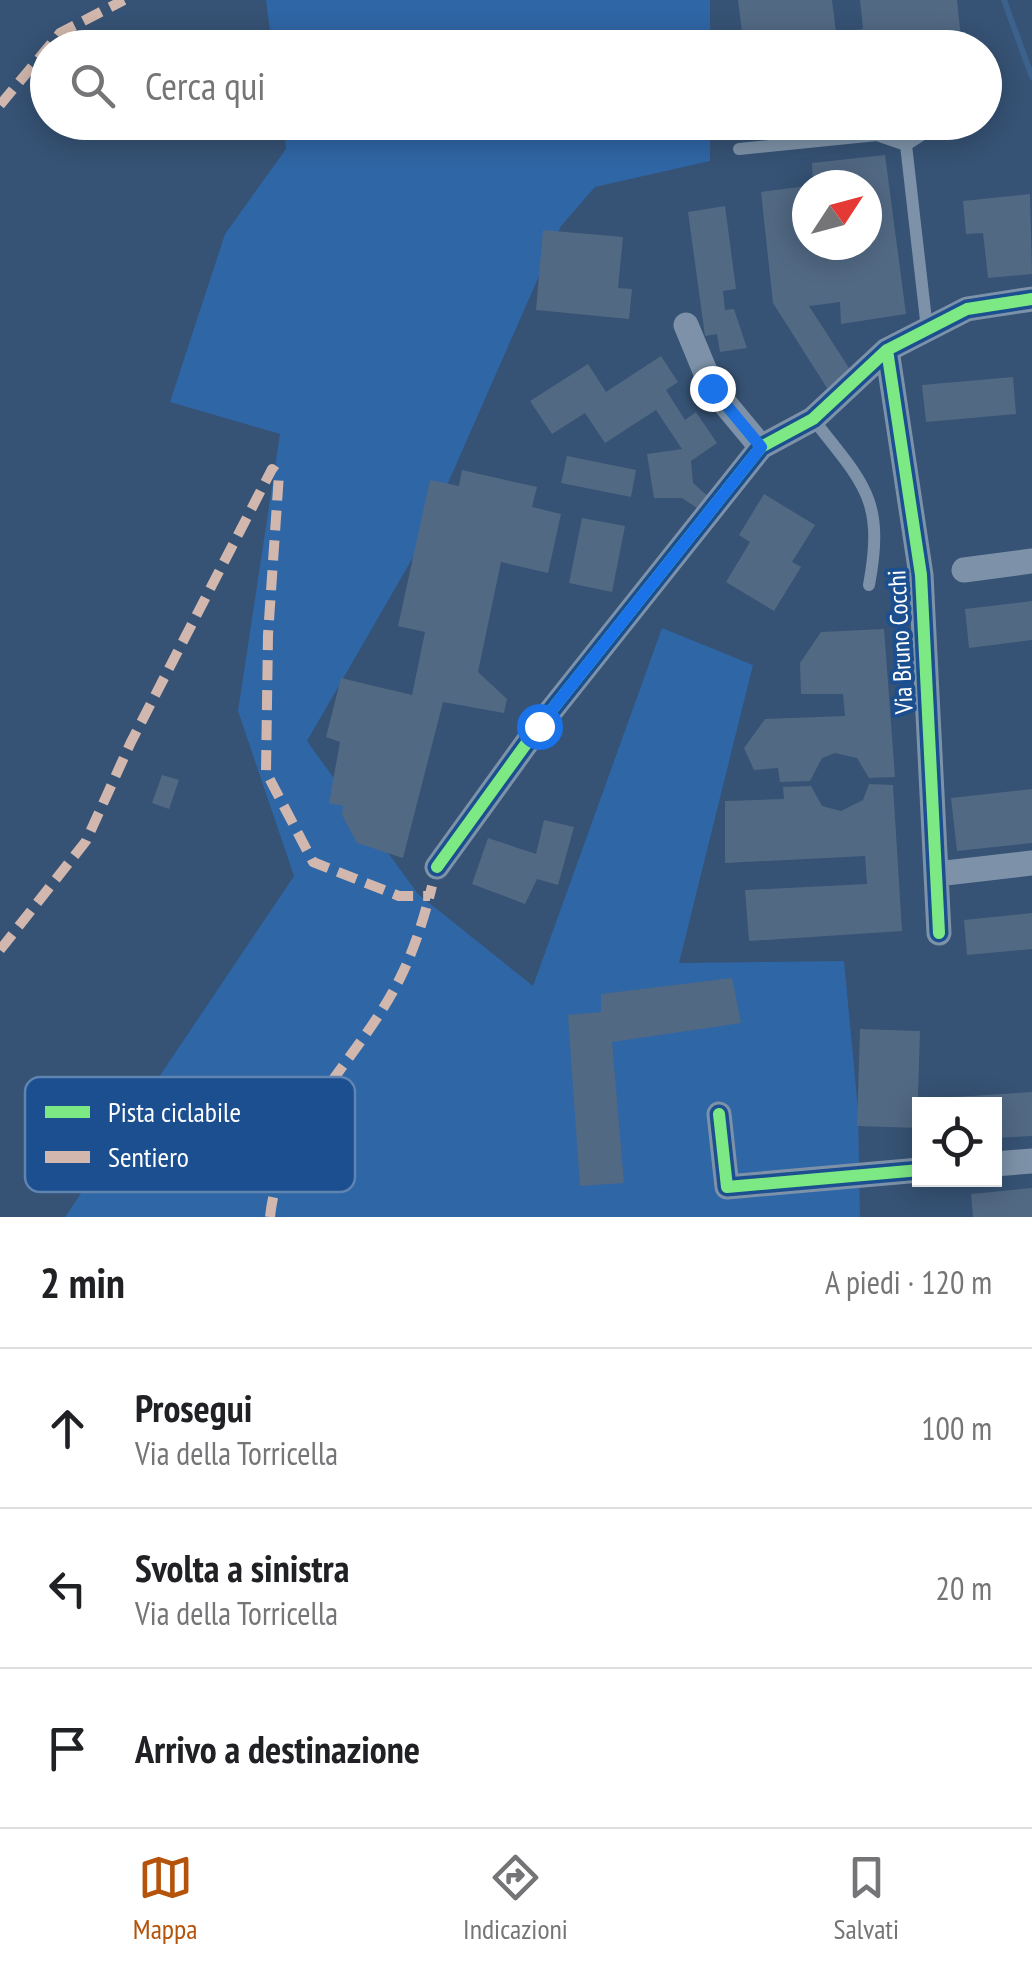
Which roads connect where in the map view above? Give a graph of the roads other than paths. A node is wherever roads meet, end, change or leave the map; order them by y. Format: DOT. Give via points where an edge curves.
graph roads {
  1 [pos="828,140"];
  2 [pos="892,140"];
  3 [pos="914,140"];
  4 [pos="906,145"];
  5 [pos="739,149"];
  6 [pos="1032,299"];
  7 [pos="686,325"];
  8 [pos="927,330"];
  9 [pos="887,350"];
  10 [pos="813,418"];
  11 [pos="761,447"];
  12 [pos="1032,561"];
  13 [pos="964,570"];
  14 [pos="868,586"];
  15 [pos="1032,863"];
  16 [pos="436,866"];
  17 [pos="937,874"];
  18 [pos="938,934"];
  19 [pos="720,1114"];
  20 [pos="1032,1160"];
  21 [pos="1002,1163"];
  22 [pos="912,1171"];
  1 -- 5 [label="lane"];
  2 -- 4 [label="lane"];
  3 -- 4 [label="lane"];
  4 -- 8 [label="lane"];
  6 -- 8 [label="street" via="967,309"];
  7 -- 11 [label="street" via="712,388"];
  8 -- 9 [label="street"];
  9 -- 10 [label="street"];
  9 -- 17 [label="street, Via Bruno Cocchi" via="921,575"];
  10 -- 11 [label="street"];
  10 -- 14 [label="lane" via="864,484 874,512 877,542"];
  11 -- 16 [label="street"];
  12 -- 13 [label="street"];
  15 -- 17 [label="street"];
  17 -- 18 [label="street, Via Bruno Cocchi"];
  19 -- 22 [label="street" via="727,1187"];
  20 -- 21 [label="street"];
}
